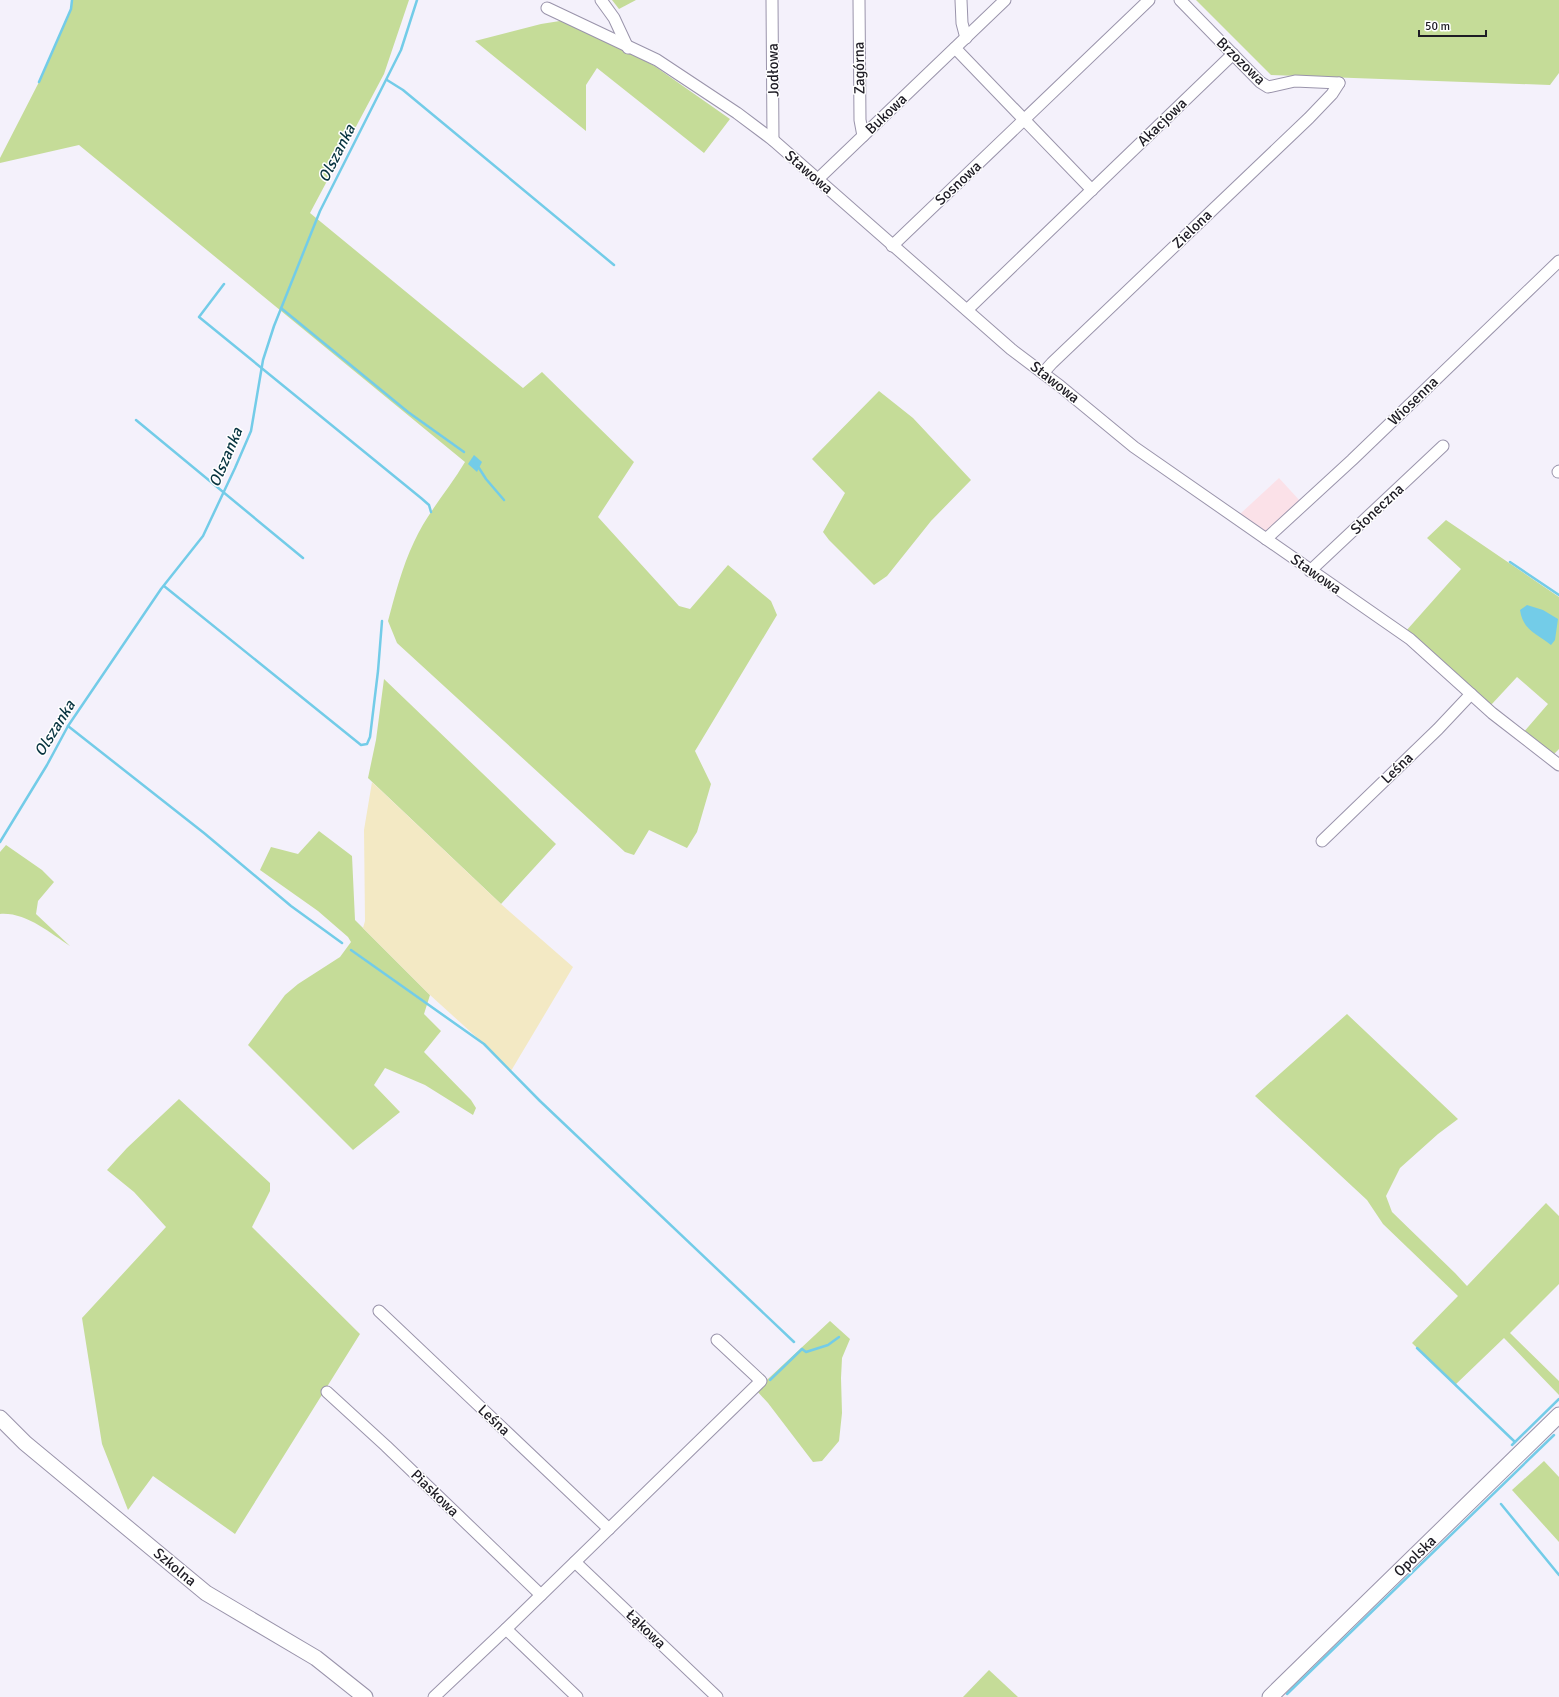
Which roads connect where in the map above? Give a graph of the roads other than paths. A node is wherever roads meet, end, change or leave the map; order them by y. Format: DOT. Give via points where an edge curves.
graph roads {
  1 [pos="601,0"];
  2 [pos="772,0"];
  3 [pos="859,0"];
  4 [pos="961,0"];
  5 [pos="1005,0"];
  6 [pos="1149,0"];
  7 [pos="1180,0"];
  8 [pos="547,8"];
  9 [pos="966,38"];
  10 [pos="628,48"];
  11 [pos="955,48"];
  12 [pos="1233,54"];
  13 [pos="1339,82"];
  14 [pos="1024,120"];
  15 [pos="863,136"];
  16 [pos="773,140"];
  17 [pos="818,179"];
  18 [pos="1092,190"];
  19 [pos="892,246"];
  20 [pos="1559,261"];
  21 [pos="967,310"];
  22 [pos="1043,373"];
  23 [pos="1443,446"];
  24 [pos="1266,539"];
  25 [pos="1310,572"];
  26 [pos="1471,694"];
  27 [pos="1559,766"];
  28 [pos="1322,841"];
  29 [pos="379,1311"];
  30 [pos="717,1340"];
  31 [pos="327,1392"];
  32 [pos="1559,1415"];
  33 [pos="0,1418"];
  34 [pos="609,1529"];
  35 [pos="575,1562"];
  36 [pos="541,1595"];
  37 [pos="506,1629"];
  38 [pos="365,1697"];
  39 [pos="434,1697"];
  40 [pos="577,1697"];
  41 [pos="717,1697"];
  42 [pos="1270,1697"];
  1 -- 10 [label="street" via="614,18"];
  2 -- 16 [label="street, Jodłowa"];
  3 -- 15 [label="street, Zagórna" via="860,120"];
  4 -- 9 [label="street" via="962,23"];
  5 -- 9 [label="street, Bukowa"];
  6 -- 14 [label="street, Sosnowa"];
  7 -- 12 [label="street, Brzozowa"];
  8 -- 10 [label="street, Stawowa"];
  9 -- 11 [label="street, Bukowa"];
  10 -- 16 [label="street, Stawowa" via="677,72"];
  11 -- 14 [label="street"];
  11 -- 15 [label="street, Bukowa"];
  12 -- 13 [label="street, Brzozowa" via="1268,87 1295,82"];
  12 -- 18 [label="street, Akacjowa"];
  13 -- 22 [label="street, Zielona" via="1332,94 1309,118"];
  14 -- 18 [label="street"];
  14 -- 19 [label="street, Sosnowa"];
  15 -- 17 [label="street, Bukowa"];
  16 -- 17 [label="street, Stawowa"];
  17 -- 19 [label="street, Stawowa"];
  18 -- 21 [label="street, Akacjowa"];
  19 -- 21 [label="street, Stawowa"];
  20 -- 24 [label="street, Wiosenna"];
  21 -- 22 [label="street, Stawowa"];
  22 -- 24 [label="street, Stawowa" via="1134,447"];
  23 -- 25 [label="street, Słoneczna"];
  24 -- 25 [label="street, Stawowa"];
  25 -- 26 [label="street, Stawowa" via="1410,639"];
  26 -- 27 [label="street, Stawowa"];
  26 -- 28 [label="street, Leśna"];
  29 -- 34 [label="street, Leśna"];
  30 -- 34 [label="street" via="761,1380"];
  31 -- 36 [label="street, Piaskowa"];
  32 -- 42 [label="street, Opolska"];
  33 -- 38 [label="street, Szkolna" via="25,1442 206,1593 316,1658"];
  34 -- 35 [label="street"];
  35 -- 36 [label="street"];
  35 -- 41 [label="street, Łąkowa"];
  36 -- 37 [label="street"];
  37 -- 39 [label="street"];
  37 -- 40 [label="street"];
}
